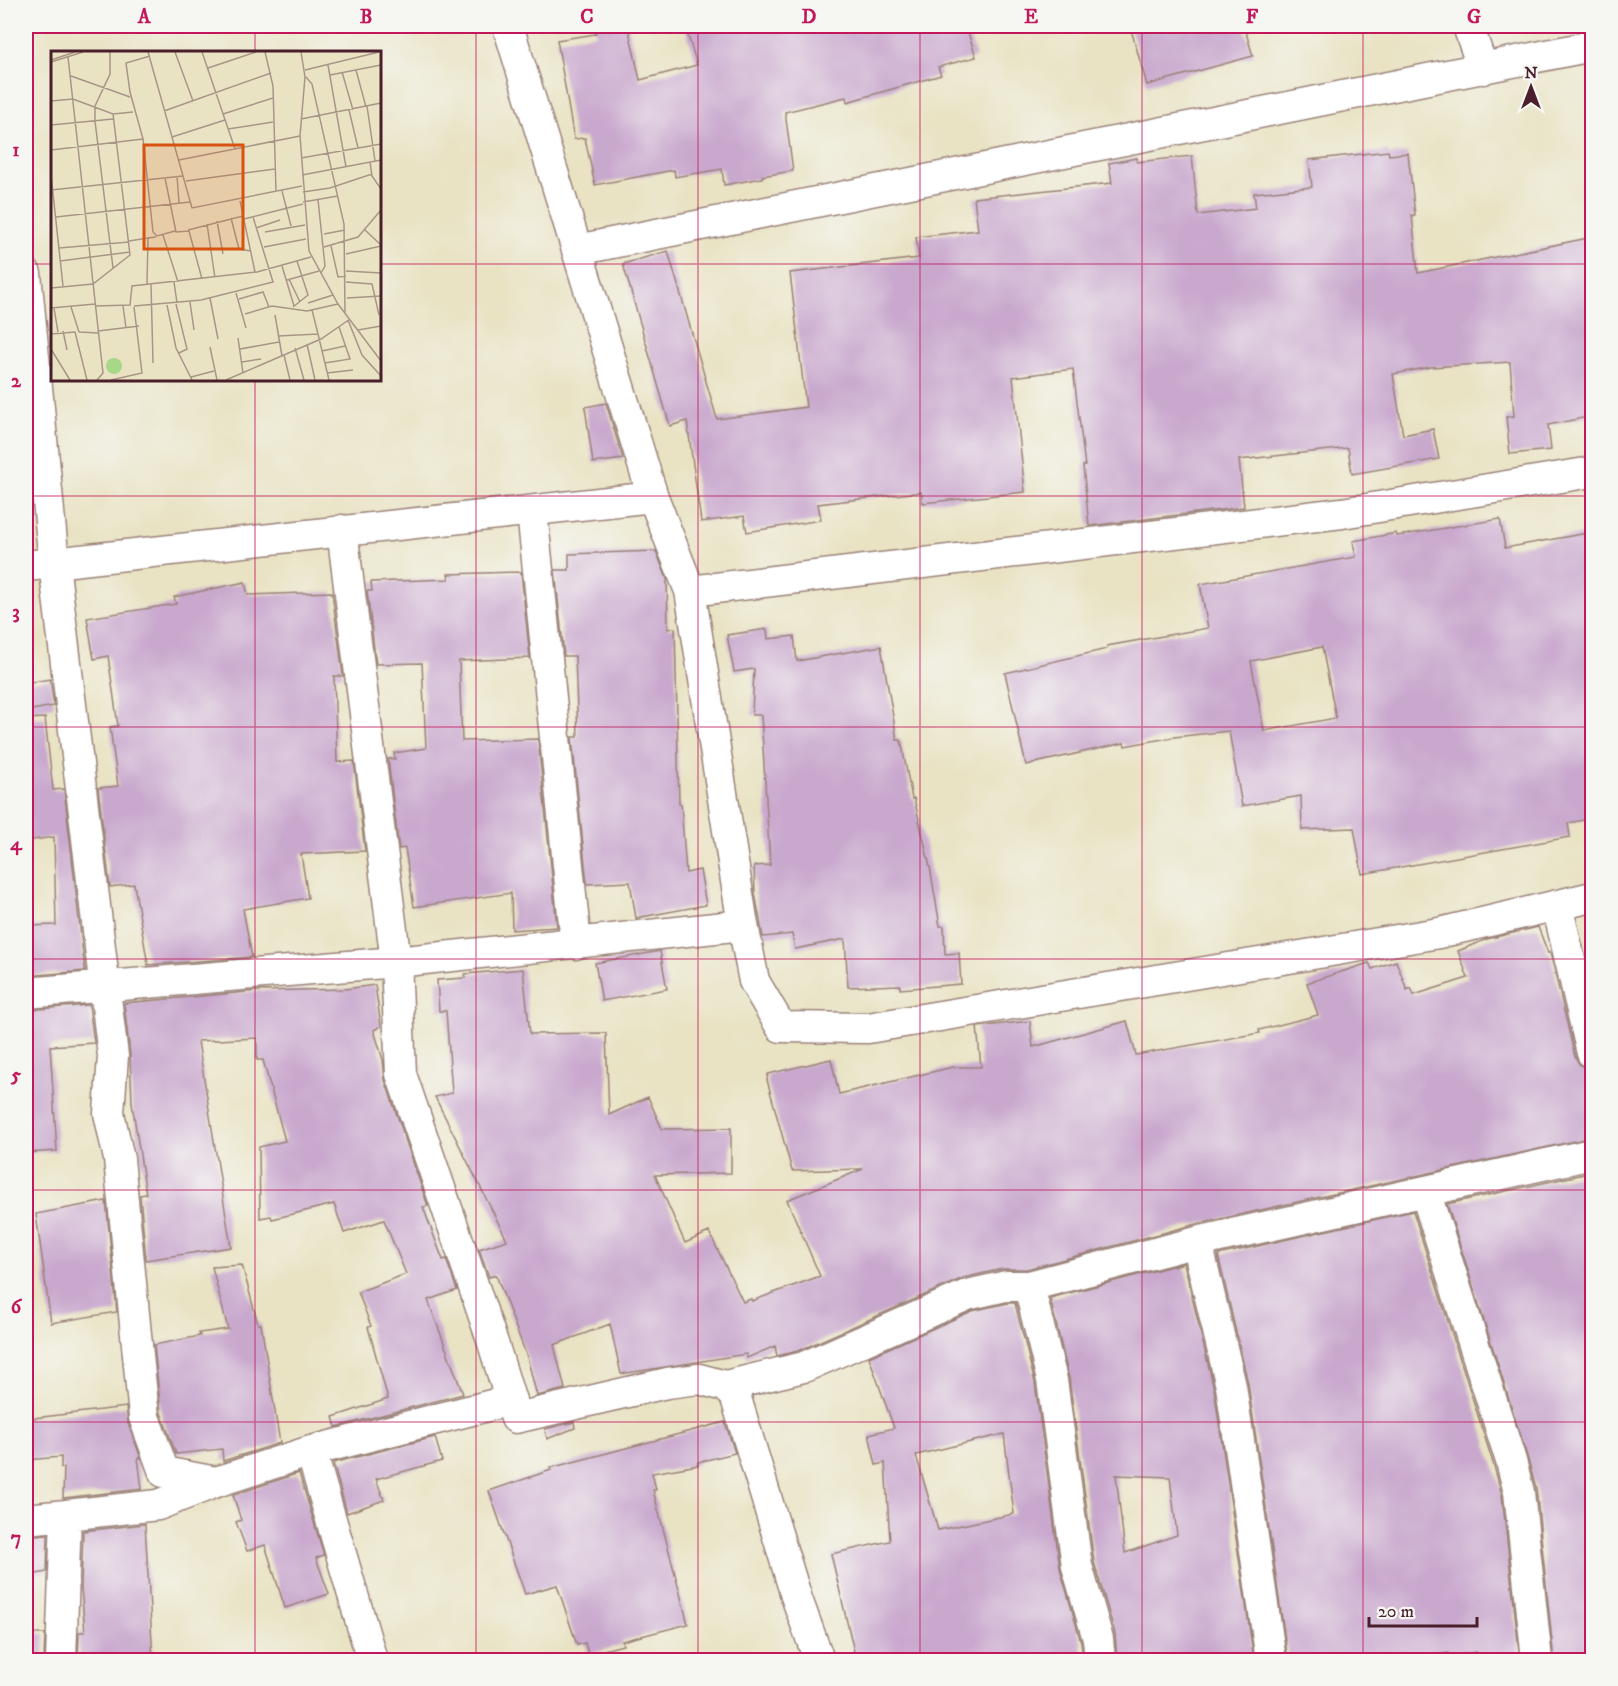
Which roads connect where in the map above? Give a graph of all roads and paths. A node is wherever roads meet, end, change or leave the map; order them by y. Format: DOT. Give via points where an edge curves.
graph roads {
  1 [pos="508,26"];
  2 [pos="1468,26"];
  3 [pos="1593,46"];
  4 [pos="1483,69"];
  5 [pos="577,250"];
  6 [pos="26,274"];
  7 [pos="1593,472"];
  8 [pos="652,497"];
  9 [pos="532,511"];
  10 [pos="342,530"];
  11 [pos="40,564"];
  12 [pos="690,591"];
  13 [pos="1593,897"];
  14 [pos="1557,905"];
  15 [pos="743,925"];
  16 [pos="576,944"];
  17 [pos="396,962"];
  18 [pos="104,986"];
  19 [pos="26,993"];
  20 [pos="1593,1053"];
  21 [pos="1593,1154"];
  22 [pos="1425,1191"];
  23 [pos="1197,1242"];
  24 [pos="1029,1286"];
  25 [pos="725,1386"];
  26 [pos="511,1401"];
  27 [pos="311,1451"];
  28 [pos="216,1482"];
  29 [pos="66,1515"];
  30 [pos="26,1519"];
  31 [pos="61,1660"];
  32 [pos="372,1660"];
  33 [pos="819,1660"];
  34 [pos="1100,1660"];
  35 [pos="1271,1660"];
  36 [pos="1537,1660"];
  1 -- 5 [label="street"];
  2 -- 4 [label="street"];
  3 -- 4 [label="street"];
  4 -- 5 [label="street"];
  5 -- 8 [label="street"];
  6 -- 11 [label="street"];
  7 -- 12 [label="street" via="1342,513"];
  8 -- 9 [label="street"];
  8 -- 12 [label="street"];
  9 -- 10 [label="street"];
  9 -- 16 [label="street"];
  10 -- 11 [label="street"];
  10 -- 17 [label="street"];
  11 -- 18 [label="street"];
  12 -- 15 [label="street"];
  13 -- 14 [label="street"];
  14 -- 15 [label="street" via="1439,933 868,1028 781,1027 754,981"];
  14 -- 20 [label="street"];
  15 -- 16 [label="street"];
  16 -- 17 [label="street"];
  17 -- 18 [label="street"];
  17 -- 26 [label="street" via="401,1074"];
  18 -- 19 [label="street"];
  18 -- 28 [label="street" via="113,1056 109,1113 119,1159 144,1417 164,1472"];
  21 -- 22 [label="street"];
  22 -- 23 [label="street"];
  22 -- 36 [label="street" via="1516,1482"];
  23 -- 24 [label="street"];
  23 -- 35 [label="street" via="1231,1386"];
  24 -- 25 [label="street" via="1006,1286 967,1295 804,1367"];
  24 -- 34 [label="street" via="1052,1380 1077,1566 1098,1639"];
  25 -- 26 [label="street" via="699,1379 667,1383 516,1418"];
  25 -- 33 [label="street" via="735,1395"];
  26 -- 27 [label="street"];
  27 -- 28 [label="street"];
  27 -- 32 [label="street"];
  28 -- 29 [label="street" via="158,1505"];
  29 -- 30 [label="street"];
  29 -- 31 [label="street"];
}
